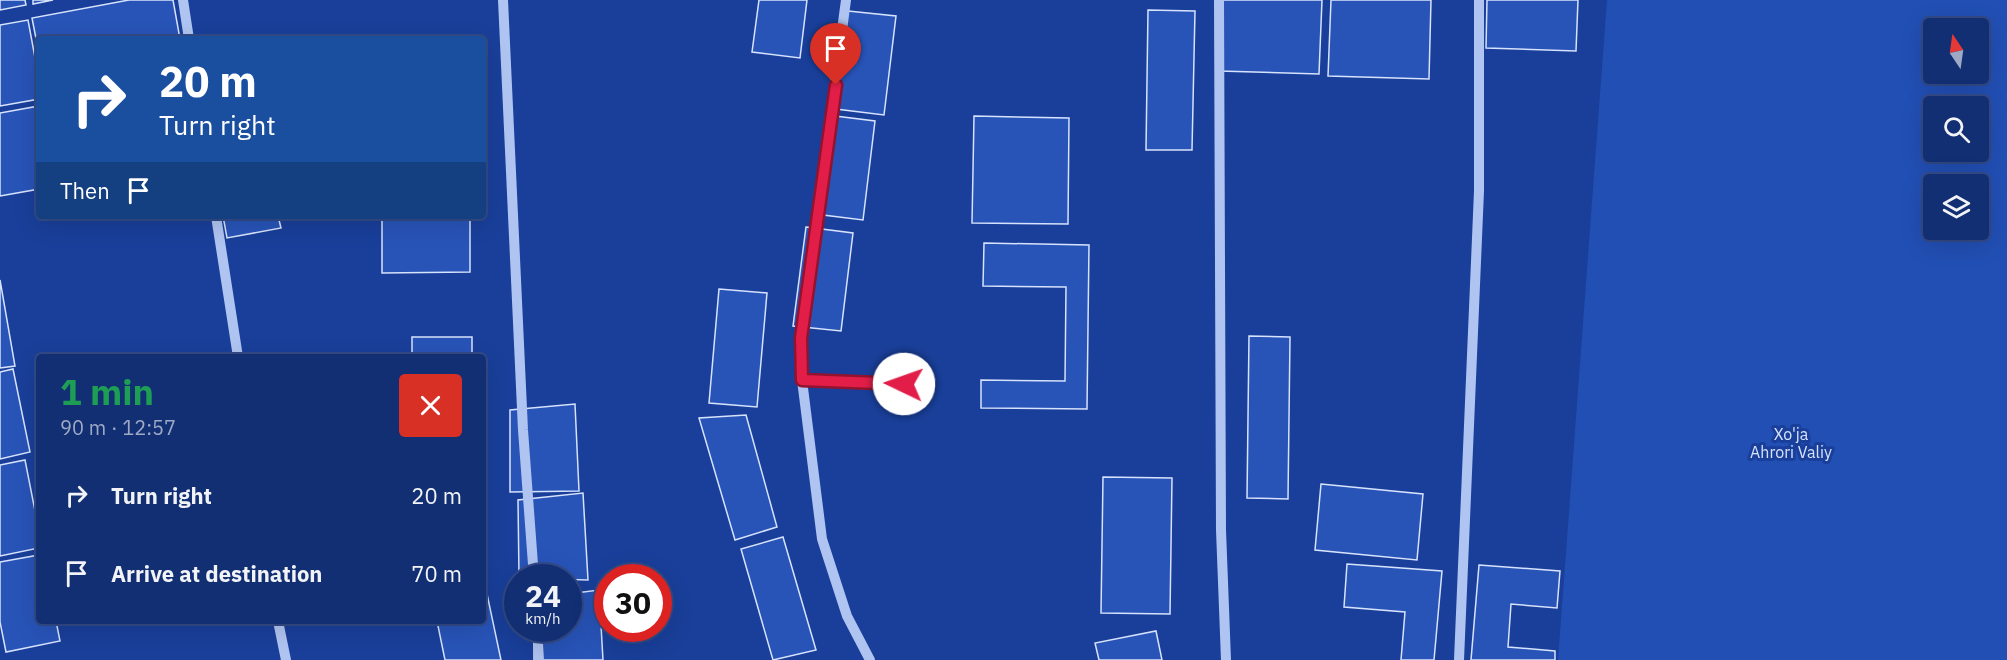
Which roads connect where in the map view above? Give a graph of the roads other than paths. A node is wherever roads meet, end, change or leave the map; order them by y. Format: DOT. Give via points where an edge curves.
graph roads {
  1 [pos="183,0"];
  2 [pos="503,0"];
  3 [pos="846,0"];
  4 [pos="1219,0"];
  5 [pos="1479,0"];
  6 [pos="189,36"];
  7 [pos="216,219"];
  8 [pos="238,354"];
  9 [pos="802,380"];
  10 [pos="904,384"];
  11 [pos="533,564"];
  12 [pos="280,624"];
  13 [pos="538,642"];
  14 [pos="286,660"];
  15 [pos="540,660"];
  16 [pos="870,660"];
  17 [pos="1226,660"];
  18 [pos="1459,660"];
  1 -- 6 [label="street"];
  2 -- 11 [label="street"];
  3 -- 9 [label="street" via="801,338"];
  4 -- 17 [label="street" via="1221,530"];
  5 -- 18 [label="street" via="1479,192"];
  7 -- 8 [label="street"];
  9 -- 10 [label="street"];
  9 -- 16 [label="street" via="822,539 847,616"];
  12 -- 14 [label="street"];
  13 -- 15 [label="street"];
}
